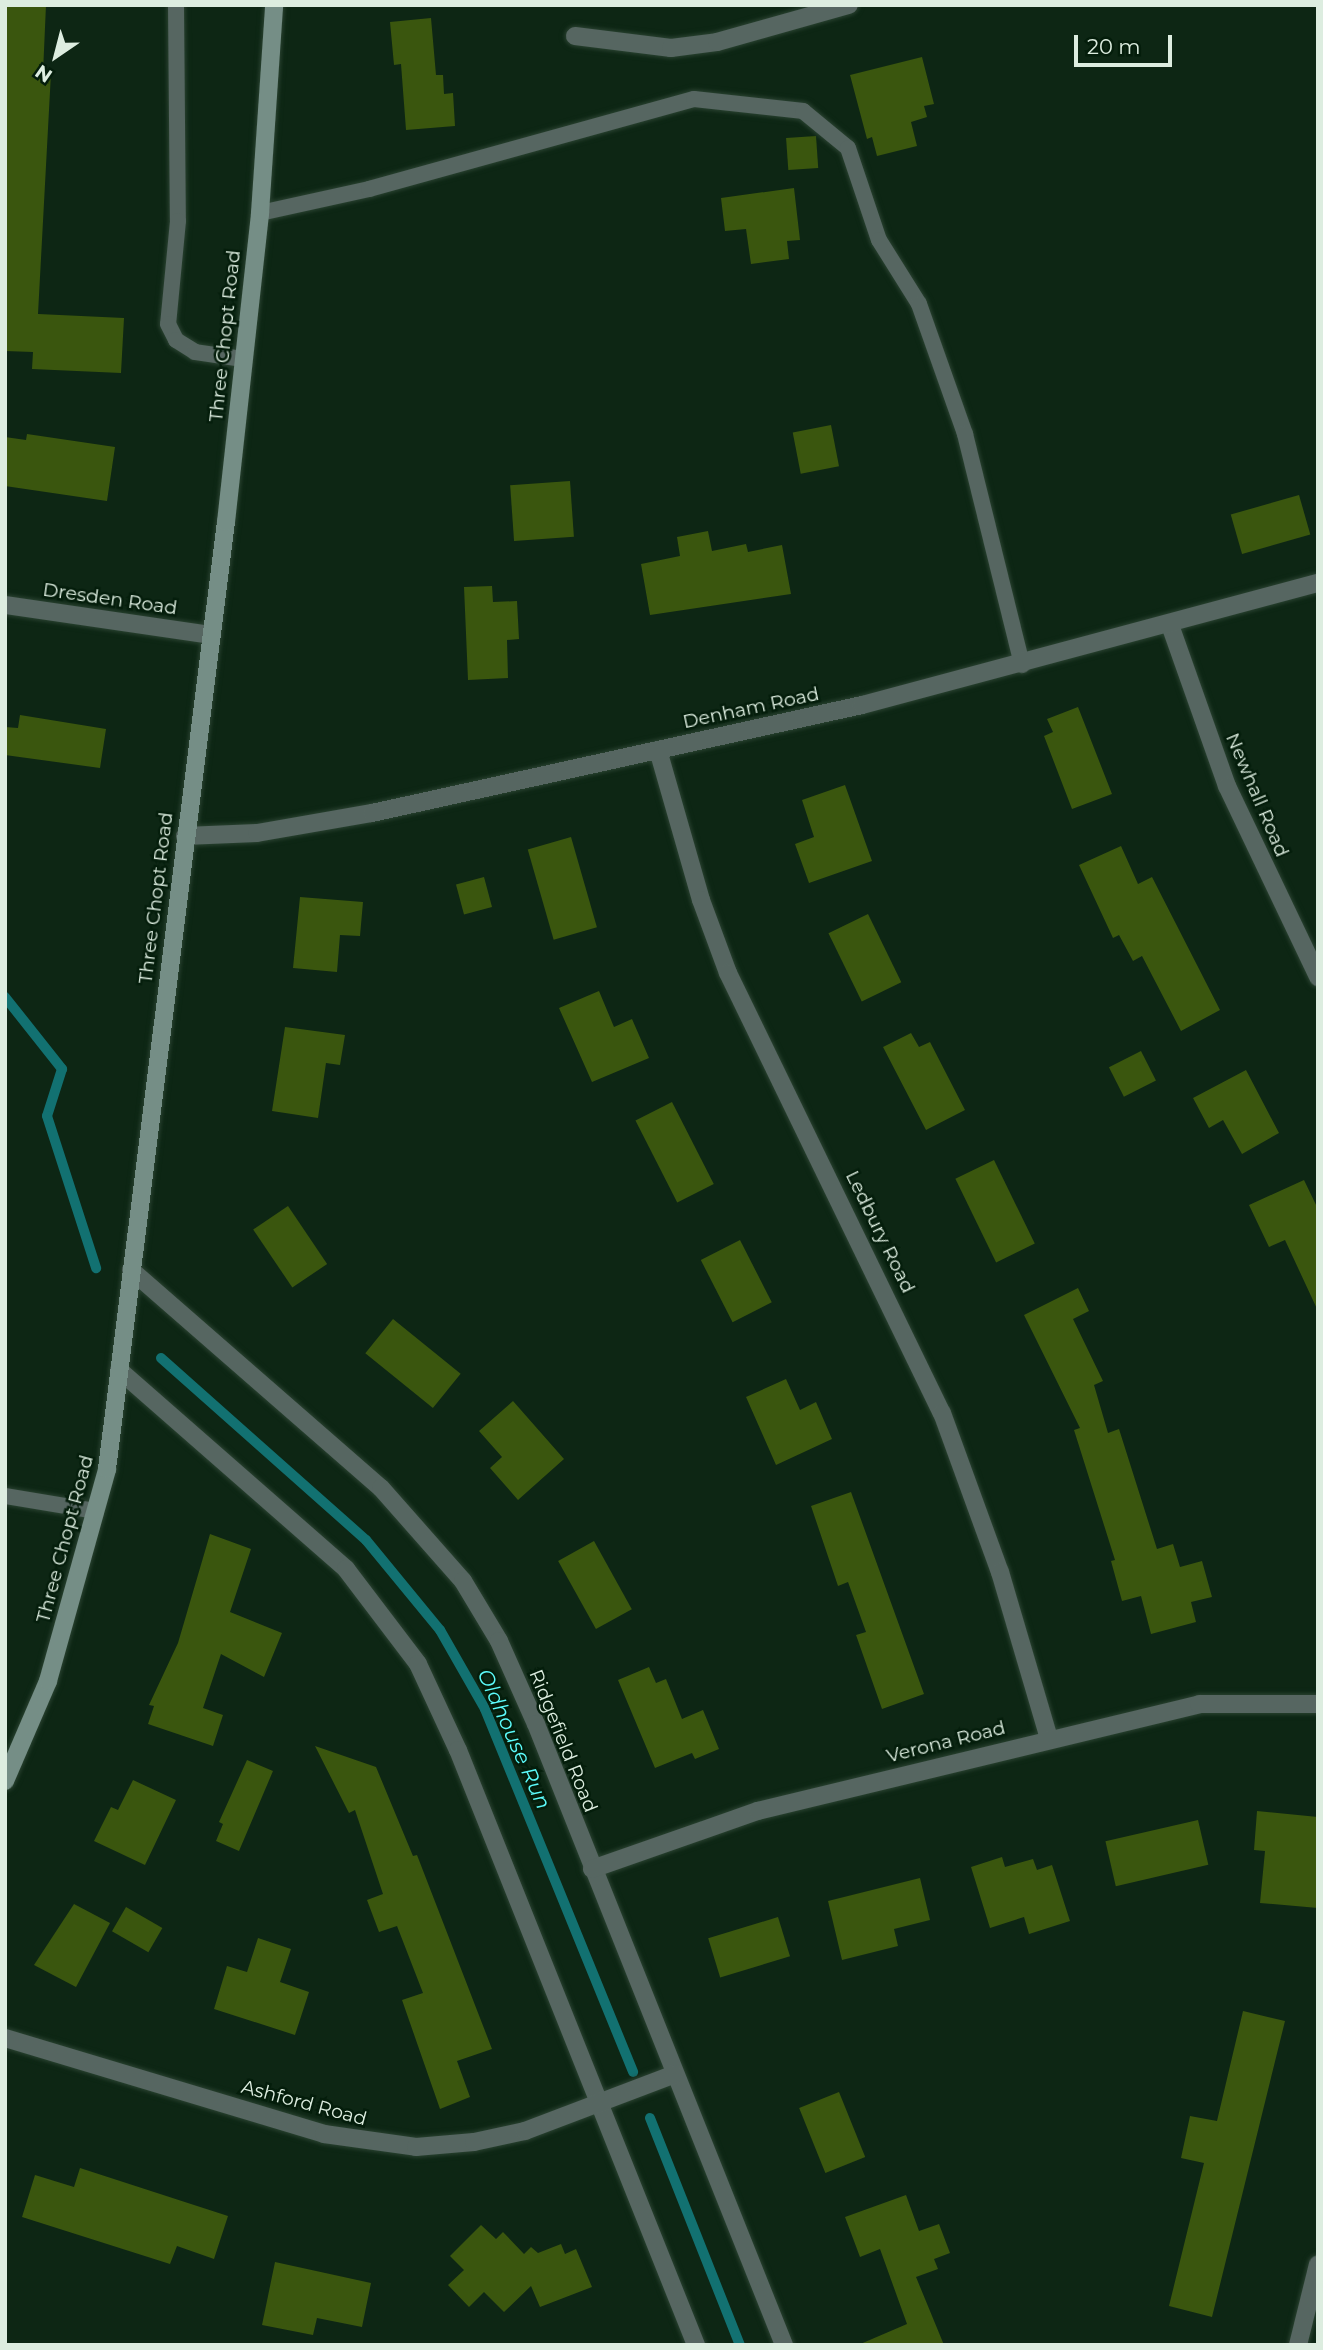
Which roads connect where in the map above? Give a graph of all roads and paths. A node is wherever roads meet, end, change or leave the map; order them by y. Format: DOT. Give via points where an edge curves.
graph roads {
  1 [pos="176,5"];
  2 [pos="274,5"];
  3 [pos="849,5"];
  4 [pos="575,36"];
  5 [pos="260,213"];
  6 [pos="243,359"];
  7 [pos="1318,583"];
  8 [pos="5,605"];
  9 [pos="1170,625"];
  10 [pos="210,635"];
  11 [pos="1022,664"];
  12 [pos="658,750"];
  13 [pos="186,836"];
  14 [pos="1318,977"];
  15 [pos="131,1270"];
  16 [pos="119,1370"];
  17 [pos="5,1496"];
  18 [pos="96,1511"];
  19 [pos="1318,1704"];
  20 [pos="1049,1738"];
  21 [pos="5,1781"];
  22 [pos="592,1869"];
  23 [pos="5,2038"];
  24 [pos="675,2074"];
  25 [pos="600,2103"];
  26 [pos="1318,2264"];
  27 [pos="696,2345"];
  28 [pos="784,2345"];
  29 [pos="1298,2345"];
  1 -- 6 [label="lane" via="178,221 168,324 176,340 195,352"];
  2 -- 5 [label="main road, Three Chopt Road"];
  3 -- 4 [label="street" via="717,42 671,48"];
  5 -- 6 [label="main road, Three Chopt Road"];
  5 -- 11 [label="lane" via="383,186 694,99 803,111 848,148 879,240 919,304 965,434"];
  6 -- 10 [label="main road, Three Chopt Road"];
  7 -- 9 [label="street, Denham Road"];
  8 -- 10 [label="street, Dresden Road"];
  9 -- 11 [label="street, Denham Road"];
  9 -- 14 [label="street, Newhall Road" via="1227,786"];
  10 -- 13 [label="main road, Three Chopt Road"];
  11 -- 12 [label="street, Denham Road"];
  12 -- 13 [label="street, Denham Road" via="372,813 257,833"];
  12 -- 20 [label="street, Ledbury Road" via="701,900 728,973 942,1413 1000,1572"];
  13 -- 15 [label="main road, Three Chopt Road"];
  15 -- 16 [label="main road, Three Chopt Road"];
  15 -- 22 [label="street, Ridgefield Road" via="382,1488 463,1581 499,1641"];
  16 -- 18 [label="main road, Three Chopt Road" via="107,1469"];
  16 -- 25 [label="street" via="345,1569 418,1664 458,1750"];
  17 -- 18 [label="lane"];
  18 -- 21 [label="main road, Three Chopt Road" via="48,1681"];
  19 -- 20 [label="street, Verona Road" via="1199,1704"];
  20 -- 22 [label="street, Verona Road" via="758,1811"];
  22 -- 24 [label="street, Ridgefield Road"];
  23 -- 25 [label="street, Ashford Road" via="364,2142 416,2147 474,2143 525,2131"];
  24 -- 25 [label="street, Ashford Road"];
  24 -- 28 [label="street, Ridgefield Road"];
  25 -- 27 [label="street"];
  26 -- 29 [label="street"];
}
